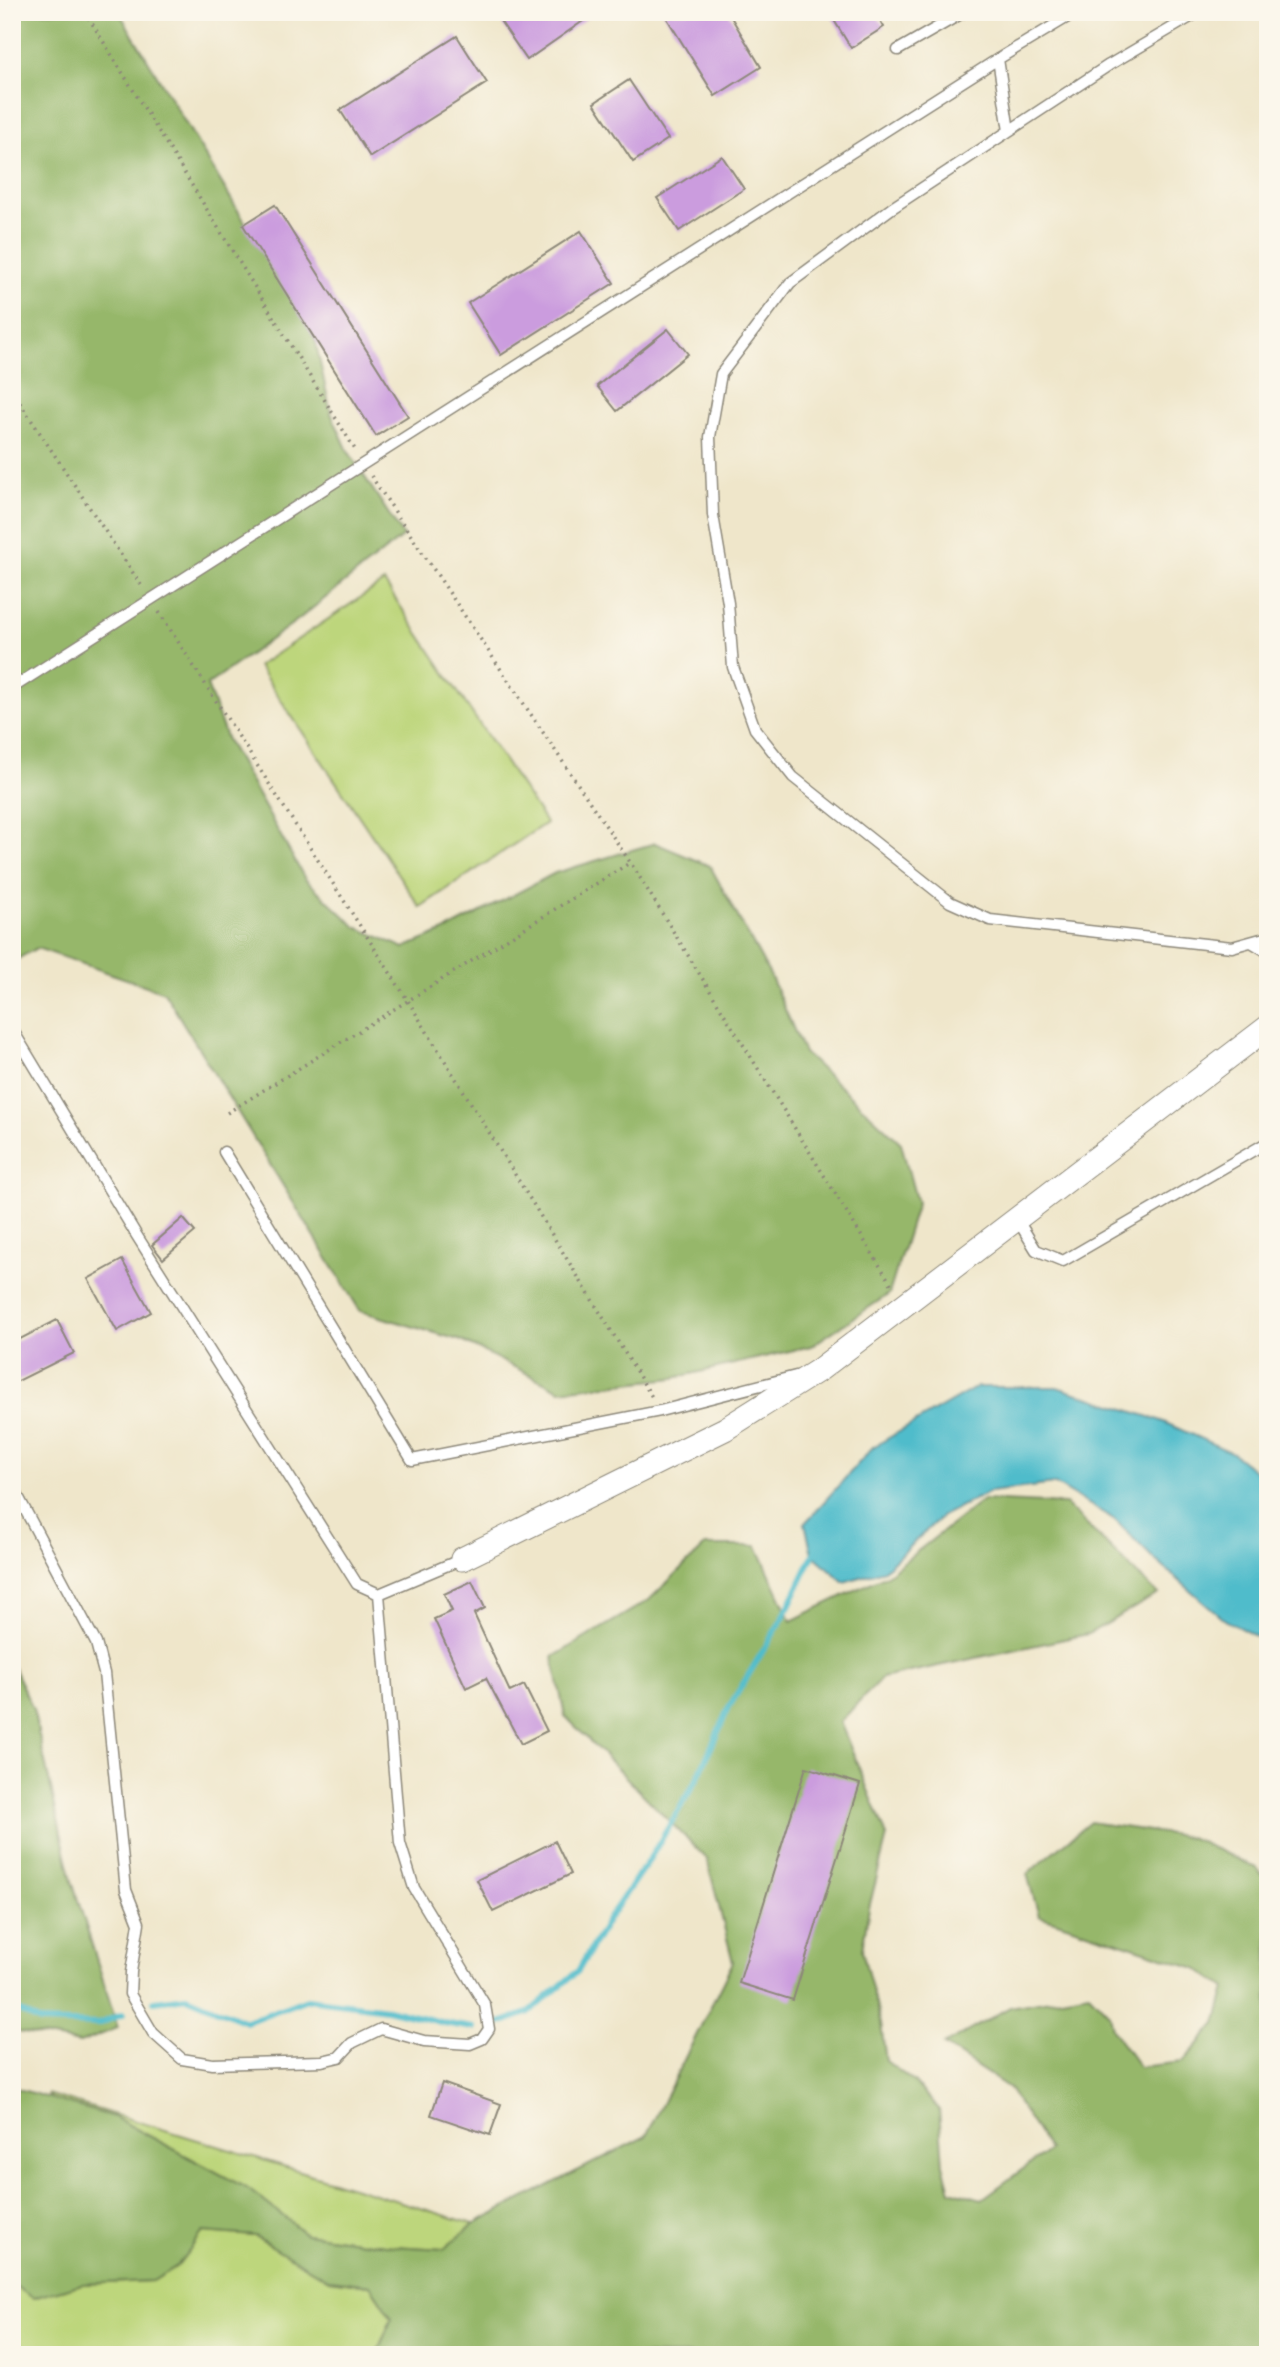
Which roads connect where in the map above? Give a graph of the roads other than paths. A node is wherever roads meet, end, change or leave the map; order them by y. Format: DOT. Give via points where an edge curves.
graph roads {
  1 [pos="964,12"];
  2 [pos="1076,12"];
  3 [pos="1199,12"];
  4 [pos="898,50"];
  5 [pos="998,60"];
  6 [pos="1009,131"];
  7 [pos="12,688"];
  8 [pos="1268,937"];
  9 [pos="1253,943"];
  10 [pos="1268,953"];
  11 [pos="1268,1027"];
  12 [pos="12,1029"];
  13 [pos="1268,1142"];
  14 [pos="224,1152"];
  15 [pos="1017,1219"];
  16 [pos="819,1370"];
  17 [pos="12,1485"];
  18 [pos="462,1559"];
  19 [pos="379,1594"];
  1 -- 4 [label="lane"];
  2 -- 5 [label="lane"];
  3 -- 6 [label="lane"];
  5 -- 6 [label="lane"];
  5 -- 7 [label="lane"];
  6 -- 9 [label="lane" via="790,283 721,374 710,437 713,515 729,603 733,667 755,729 793,776 950,902 990,920 1233,947"];
  8 -- 9 [label="lane"];
  9 -- 10 [label="lane"];
  11 -- 15 [label="street"];
  12 -- 19 [label="lane" via="144,1248 357,1584"];
  13 -- 15 [label="lane" via="1063,1261 1036,1250"];
  14 -- 16 [label="lane" via="412,1460 660,1411"];
  15 -- 16 [label="street"];
  16 -- 18 [label="street" via="725,1429"];
  17 -- 19 [label="lane" via="96,1643 104,1673 126,1890 139,1923 130,1994 153,2033 182,2059 212,2064 322,2061 340,2057 352,2043 381,2029 425,2040 470,2043 482,2039 489,2029 485,2005 414,1888 400,1843"];
  18 -- 19 [label="lane"];
}
